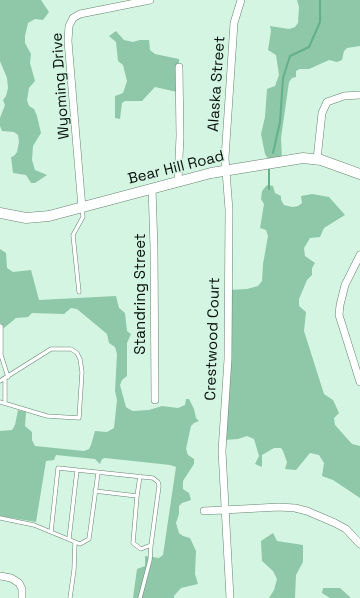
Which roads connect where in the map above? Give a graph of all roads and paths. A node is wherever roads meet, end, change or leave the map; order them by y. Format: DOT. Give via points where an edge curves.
graph roads {
  1 [pos="150,0"];
  2 [pos="241,0"];
  3 [pos="179,67"];
  4 [pos="360,95"];
  5 [pos="317,159"];
  6 [pos="226,170"];
  7 [pos="360,174"];
  8 [pos="178,181"];
  9 [pos="152,188"];
  10 [pos="82,208"];
  11 [pos="0,213"];
  12 [pos="360,255"];
  13 [pos="79,292"];
  14 [pos="1,326"];
  15 [pos="6,378"];
  16 [pos="0,381"];
  17 [pos="360,382"];
  18 [pos="155,400"];
  19 [pos="2,402"];
  20 [pos="77,470"];
  21 [pos="98,473"];
  22 [pos="140,476"];
  23 [pos="95,491"];
  24 [pos="137,496"];
  25 [pos="225,510"];
  26 [pos="204,511"];
  27 [pos="0,518"];
  28 [pos="50,532"];
  29 [pos="69,539"];
  30 [pos="75,542"];
  31 [pos="360,544"];
  32 [pos="151,545"];
  33 [pos="0,576"];
  34 [pos="22,598"];
  35 [pos="70,598"];
  36 [pos="140,598"];
  37 [pos="230,598"];
  1 -- 10 [label="street, Wyoming Drive" via="80,14 69,26 68,41"];
  2 -- 6 [label="street, Alaska Street" via="234,23 224,158"];
  3 -- 8 [label="street"];
  4 -- 5 [label="street" via="344,96 327,102 322,113"];
  5 -- 6 [label="street, Bear Hill Road" via="303,158"];
  5 -- 7 [label="street, Bear Hill Road"];
  6 -- 8 [label="street, Bear Hill Road"];
  6 -- 25 [label="street, Crestwood Court" via="229,210 228,359 222,437"];
  8 -- 9 [label="street, Bear Hill Road"];
  9 -- 10 [label="street, Bear Hill Road"];
  9 -- 18 [label="street, Standring Street"];
  10 -- 11 [label="street, Bear Hill Road" via="37,218"];
  10 -- 13 [label="lane" via="83,217 73,235"];
  12 -- 17 [label="street" via="345,285 340,305 340,315"];
  14 -- 15 [label="lane" via="0,355"];
  15 -- 16 [label="lane"];
  15 -- 19 [label="lane"];
  15 -- 19 [label="lane" via="51,348 71,349 80,359 82,372 80,415 79,418 47,416"];
  20 -- 21 [label="lane"];
  20 -- 28 [label="lane" via="58,468"];
  20 -- 29 [label="lane"];
  21 -- 22 [label="lane"];
  21 -- 23 [label="lane"];
  22 -- 24 [label="lane"];
  22 -- 32 [label="lane" via="153,478 159,486"];
  23 -- 24 [label="lane"];
  23 -- 30 [label="lane" via="89,539 80,544"];
  24 -- 32 [label="lane" via="133,543 141,549"];
  25 -- 26 [label="street"];
  25 -- 31 [label="street" via="279,507 307,511 346,529"];
  25 -- 37 [label="street, Crestwood Court"];
  27 -- 28 [label="lane" via="34,525"];
  28 -- 29 [label="lane"];
  29 -- 30 [label="lane"];
  30 -- 35 [label="lane"];
  32 -- 36 [label="lane" via="150,560"];
  33 -- 34 [label="street" via="19,583"];
}
